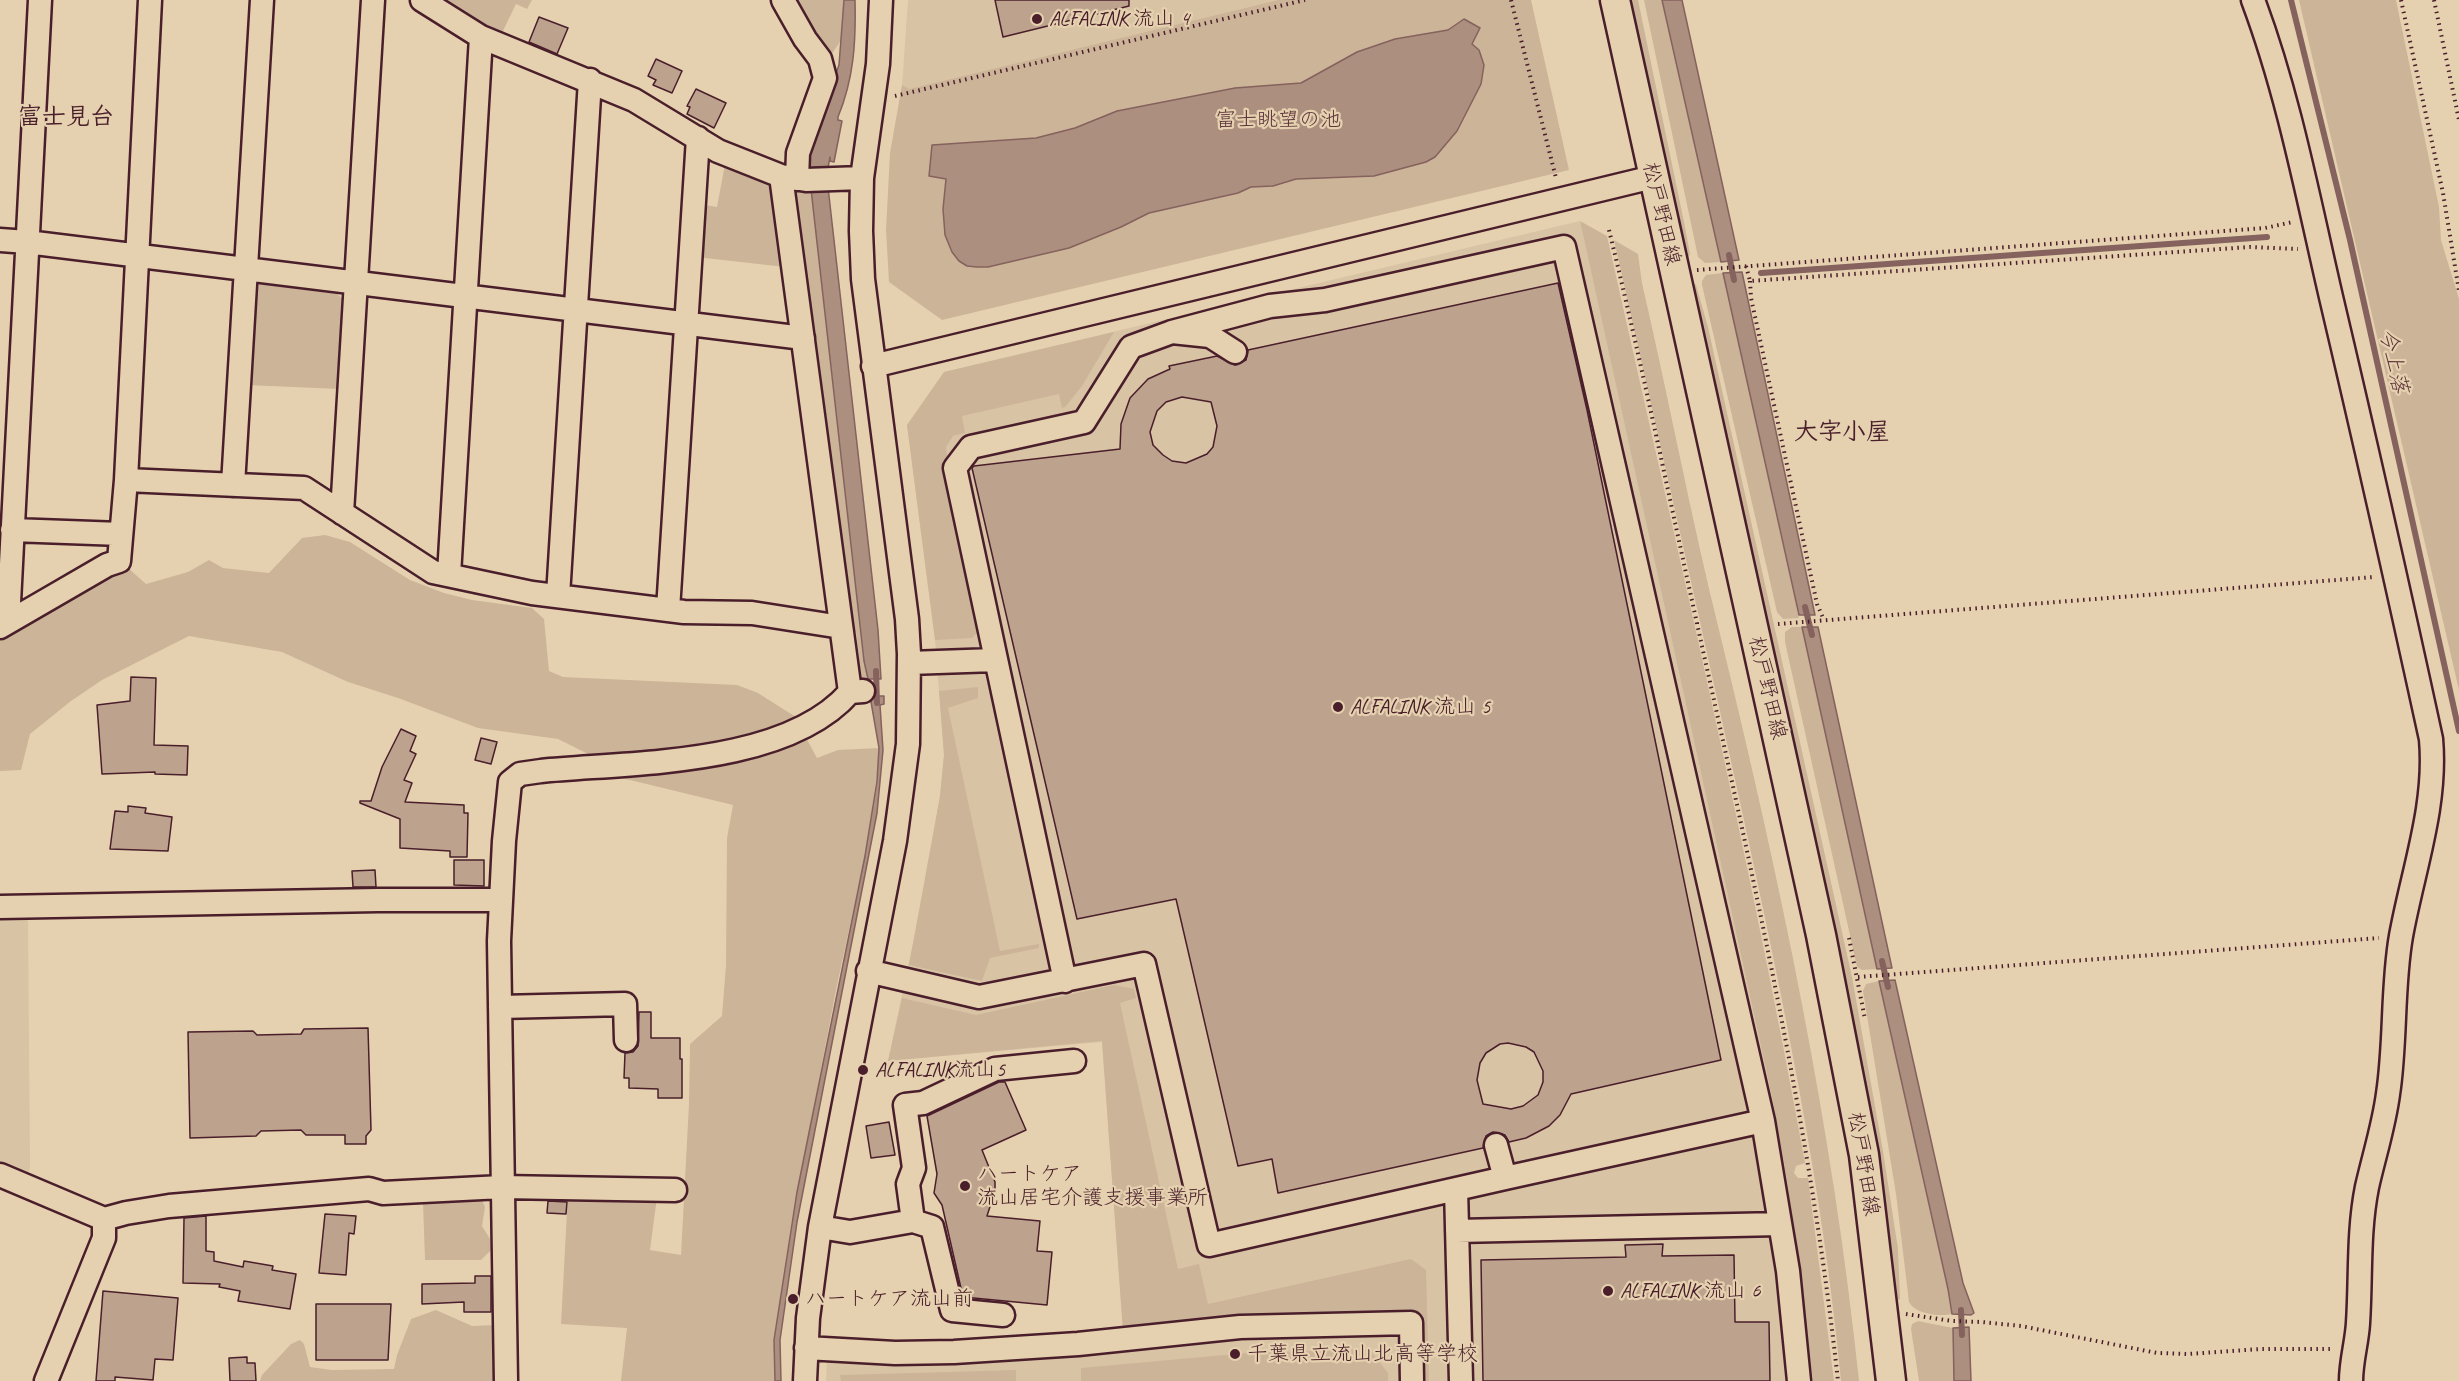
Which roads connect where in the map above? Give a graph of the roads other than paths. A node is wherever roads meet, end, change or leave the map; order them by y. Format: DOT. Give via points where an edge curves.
graph roads {
  1 [pos="40,0"];
  2 [pos="150,0"];
  3 [pos="262,0"];
  4 [pos="373,0"];
  5 [pos="422,0"];
  6 [pos="783,0"];
  7 [pos="881,0"];
  8 [pos="1614,0"];
  9 [pos="2253,0"];
  10 [pos="481,37"];
  11 [pos="590,81"];
  12 [pos="698,138"];
  13 [pos="1653,177"];
  14 [pos="795,178"];
  15 [pos="862,178"];
  16 [pos="0,240"];
  17 [pos="27,242"];
  18 [pos="136,256"];
  19 [pos="247,269"];
  20 [pos="356,282"];
  21 [pos="465,296"];
  22 [pos="575,310"];
  23 [pos="685,325"];
  24 [pos="1172,332"];
  25 [pos="803,338"];
  26 [pos="1235,352"];
  27 [pos="873,366"];
  28 [pos="126,480"];
  29 [pos="233,485"];
  30 [pos="342,513"];
  31 [pos="12,530"];
  32 [pos="121,534"];
  33 [pos="449,575"];
  34 [pos="558,596"];
  35 [pos="668,610"];
  36 [pos="4,625"];
  37 [pos="841,627"];
  38 [pos="995,660"];
  39 [pos="909,663"];
  40 [pos="500,900"];
  41 [pos="0,907"];
  42 [pos="868,971"];
  43 [pos="1065,981"];
  44 [pos="500,1007"];
  45 [pos="626,1040"];
  46 [pos="1074,1061"];
  47 [pos="1763,1121"];
  48 [pos="1497,1144"];
  49 [pos="0,1175"];
  50 [pos="1505,1178"];
  51 [pos="502,1188"];
  52 [pos="1456,1189"];
  53 [pos="675,1190"];
  54 [pos="104,1219"];
  55 [pos="913,1221"];
  56 [pos="1780,1224"];
  57 [pos="820,1227"];
  58 [pos="1457,1231"];
  59 [pos="1003,1315"];
  60 [pos="806,1348"];
  61 [pos="46,1381"];
  62 [pos="506,1381"];
  63 [pos="805,1381"];
  64 [pos="1412,1381"];
  65 [pos="1461,1381"];
  66 [pos="1799,1381"];
  67 [pos="1891,1381"];
  68 [pos="2351,1381"];
  1 -- 17 [label="street"];
  2 -- 18 [label="street"];
  3 -- 19 [label="street"];
  4 -- 20 [label="street"];
  5 -- 10 [label="street"];
  6 -- 14 [label="street" via="820,59 825,78 798,153"];
  7 -- 15 [label="street" via="878,64"];
  8 -- 13 [label="main road, 松戸野田線"];
  9 -- 68 [label="street" via="2294,132 2396,576 2431,739 2433,765 2401,937 2388,1094 2367,1188"];
  10 -- 11 [label="street"];
  10 -- 21 [label="street"];
  11 -- 12 [label="street" via="634,100"];
  11 -- 22 [label="street"];
  12 -- 14 [label="street" via="718,151"];
  12 -- 23 [label="street"];
  13 -- 27 [label="street"];
  13 -- 67 [label="main road, 松戸野田線" via="1821,936 1864,1155"];
  14 -- 15 [label="street"];
  14 -- 25 [label="street"];
  15 -- 27 [label="street" via="863,279"];
  16 -- 17 [label="street"];
  17 -- 18 [label="street"];
  17 -- 31 [label="street"];
  18 -- 19 [label="street"];
  18 -- 28 [label="street"];
  19 -- 20 [label="street"];
  19 -- 29 [label="street"];
  20 -- 21 [label="street"];
  20 -- 30 [label="street"];
  21 -- 22 [label="street"];
  21 -- 33 [label="street"];
  22 -- 23 [label="street"];
  22 -- 34 [label="street"];
  23 -- 25 [label="street"];
  23 -- 35 [label="street"];
  24 -- 26 [label="street" via="1210,336"];
  24 -- 38 [label="street" via="1131,347 1084,422 971,447 955,468"];
  24 -- 47 [label="street" via="1270,306 1325,300 1564,247"];
  25 -- 37 [label="street"];
  27 -- 39 [label="street" via="907,619"];
  28 -- 29 [label="street"];
  28 -- 32 [label="street"];
  29 -- 30 [label="street" via="304,489"];
  30 -- 33 [label="street" via="433,572"];
  31 -- 32 [label="street"];
  31 -- 36 [label="street"];
  32 -- 36 [label="street" via="119,561"];
  33 -- 34 [label="street"];
  34 -- 35 [label="street"];
  35 -- 37 [label="street" via="752,613"];
  37 -- 40 [label="street" via="856,692 804,727 756,746 716,754 520,774 510,782"];
  38 -- 39 [label="street"];
  38 -- 43 [label="street"];
  39 -- 42 [label="street" via="910,723 905,781"];
  40 -- 41 [label="street"];
  40 -- 44 [label="street"];
  42 -- 43 [label="street" via="979,997"];
  42 -- 57 [label="street"];
  43 -- 52 [label="street" via="1144,964 1209,1245"];
  44 -- 45 [label="street" via="625,1005"];
  44 -- 51 [label="street"];
  46 -- 55 [label="street" via="995,1069 923,1103 906,1105 914,1168 908,1184"];
  47 -- 50 [label="street"];
  47 -- 56 [label="street"];
  48 -- 50 [label="street"];
  49 -- 54 [label="street"];
  50 -- 52 [label="street"];
  51 -- 53 [label="street"];
  51 -- 54 [label="street" via="383,1193 369,1189 271,1196 126,1212"];
  51 -- 62 [label="street"];
  52 -- 58 [label="street"];
  54 -- 61 [label="street" via="104,1238"];
  55 -- 57 [label="street" via="850,1232"];
  55 -- 59 [label="street" via="933,1227 952,1310"];
  56 -- 58 [label="street"];
  56 -- 66 [label="street"];
  57 -- 60 [label="street"];
  58 -- 65 [label="street"];
  60 -- 63 [label="street"];
  60 -- 64 [label="street" via="954,1352 1240,1327 1411,1323"];
}
